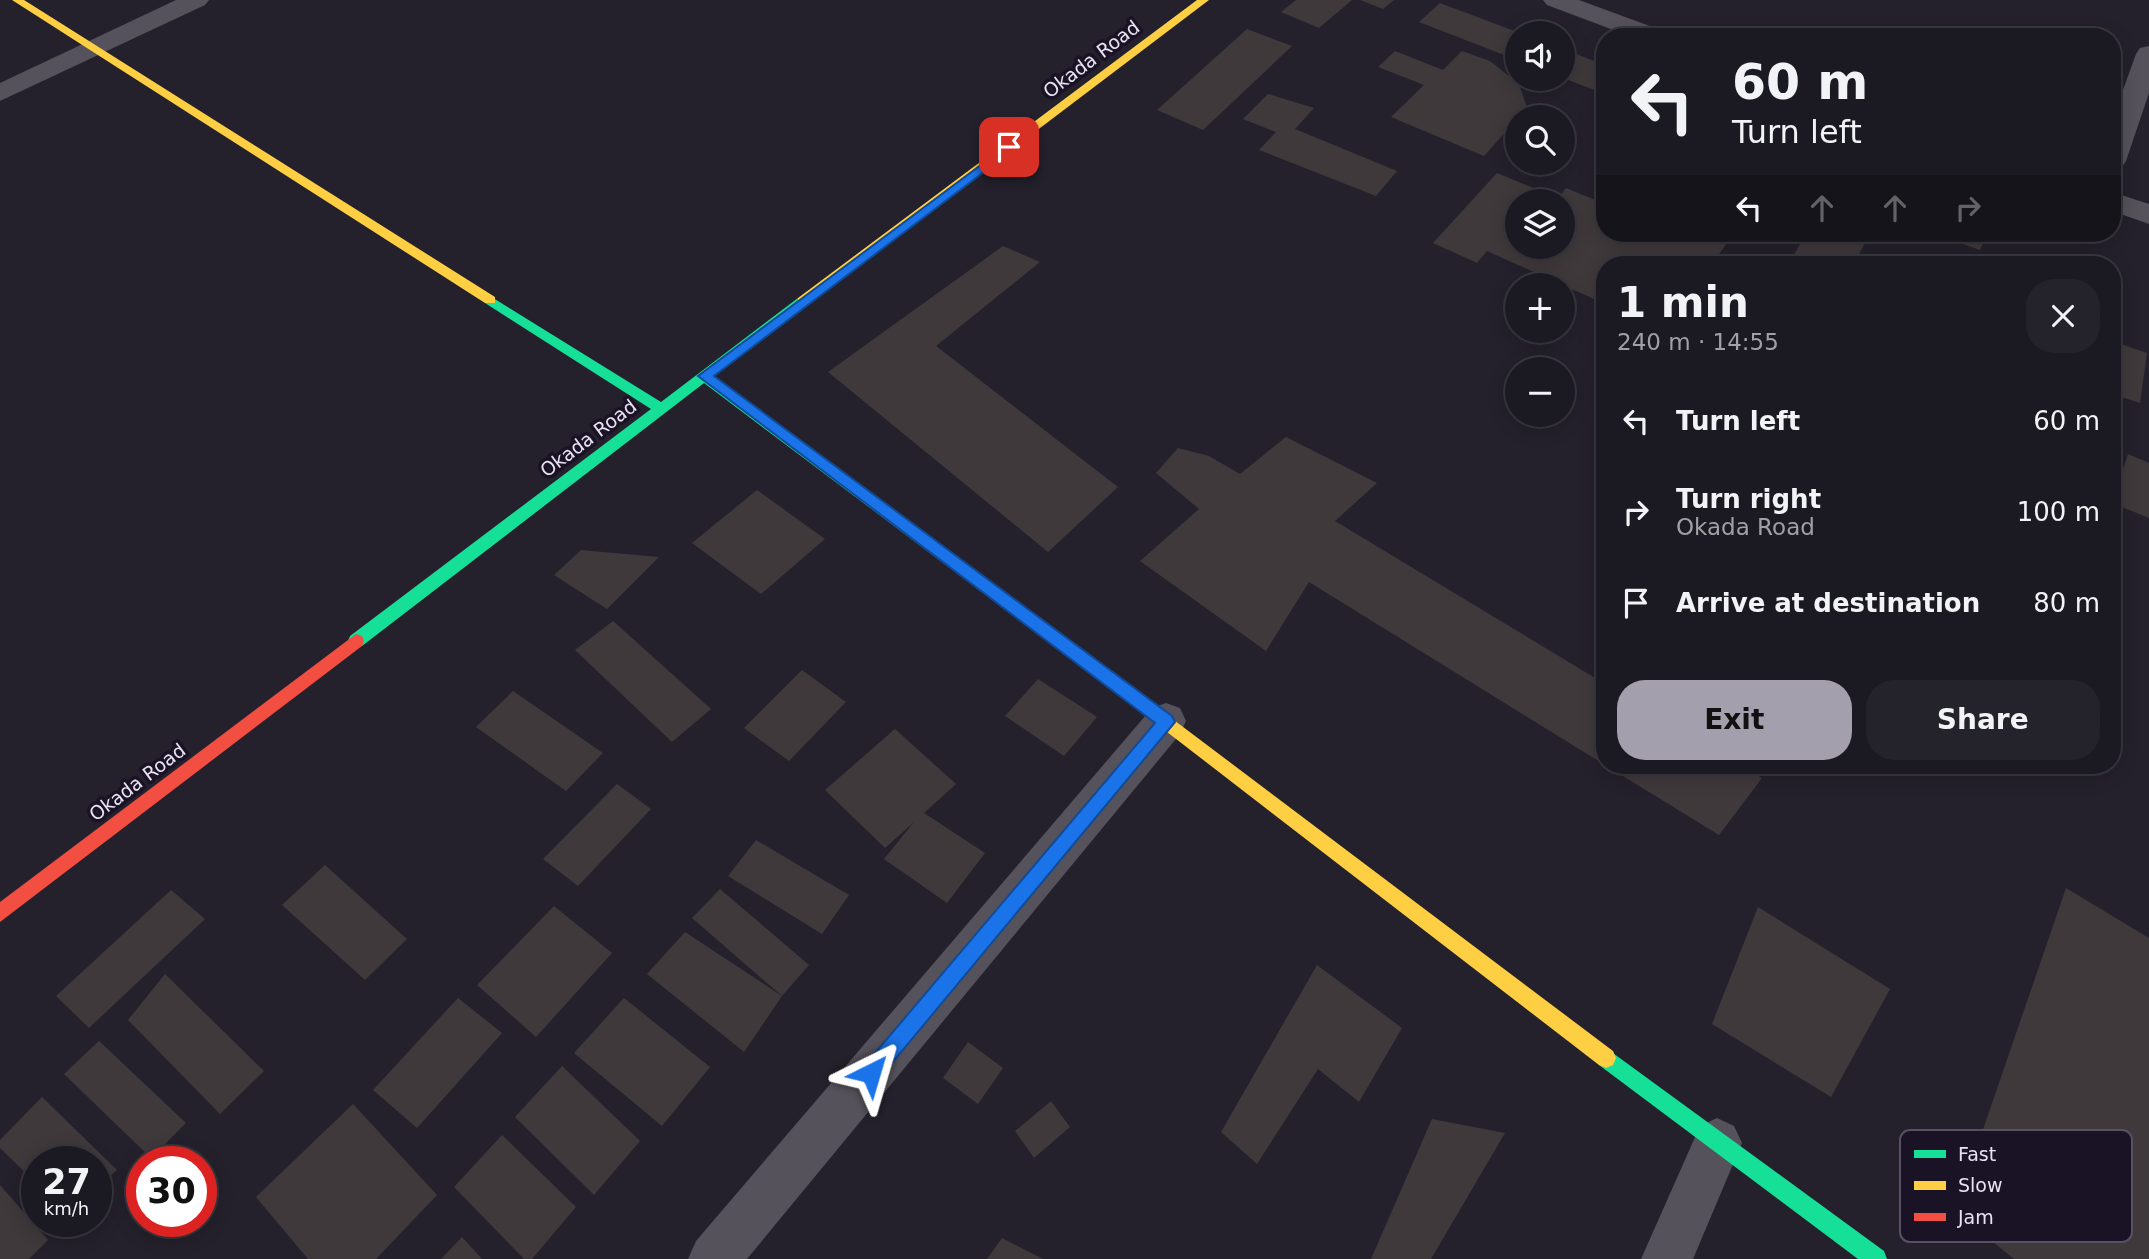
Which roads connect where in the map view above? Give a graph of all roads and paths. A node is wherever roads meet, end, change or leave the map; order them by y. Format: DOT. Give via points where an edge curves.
graph roads {
  1 [pos="17,0"];
  2 [pos="196,0"];
  3 [pos="1205,0"];
  4 [pos="1556,0"];
  5 [pos="1632,28"];
  6 [pos="95,50"];
  7 [pos="2149,54"];
  8 [pos="0,93"];
  9 [pos="2121,135"];
  10 [pos="2121,204"];
  11 [pos="2149,214"];
  12 [pos="704,376"];
  13 [pos="661,409"];
  14 [pos="1166,722"];
  15 [pos="0,913"];
  16 [pos="1717,1143"];
  17 [pos="714,1259"];
  18 [pos="1667,1259"];
  19 [pos="1876,1259"];
  1 -- 6 [label="street"];
  2 -- 6 [label="street"];
  3 -- 12 [label="street, Okada Road"];
  4 -- 5 [label="street"];
  6 -- 8 [label="street"];
  6 -- 13 [label="street"];
  7 -- 9 [label="street"];
  10 -- 11 [label="street"];
  12 -- 13 [label="street, Okada Road"];
  12 -- 14 [label="street"];
  13 -- 15 [label="street, Okada Road"];
  14 -- 16 [label="street"];
  14 -- 17 [label="street"];
  16 -- 18 [label="street"];
  16 -- 19 [label="street"];
}
